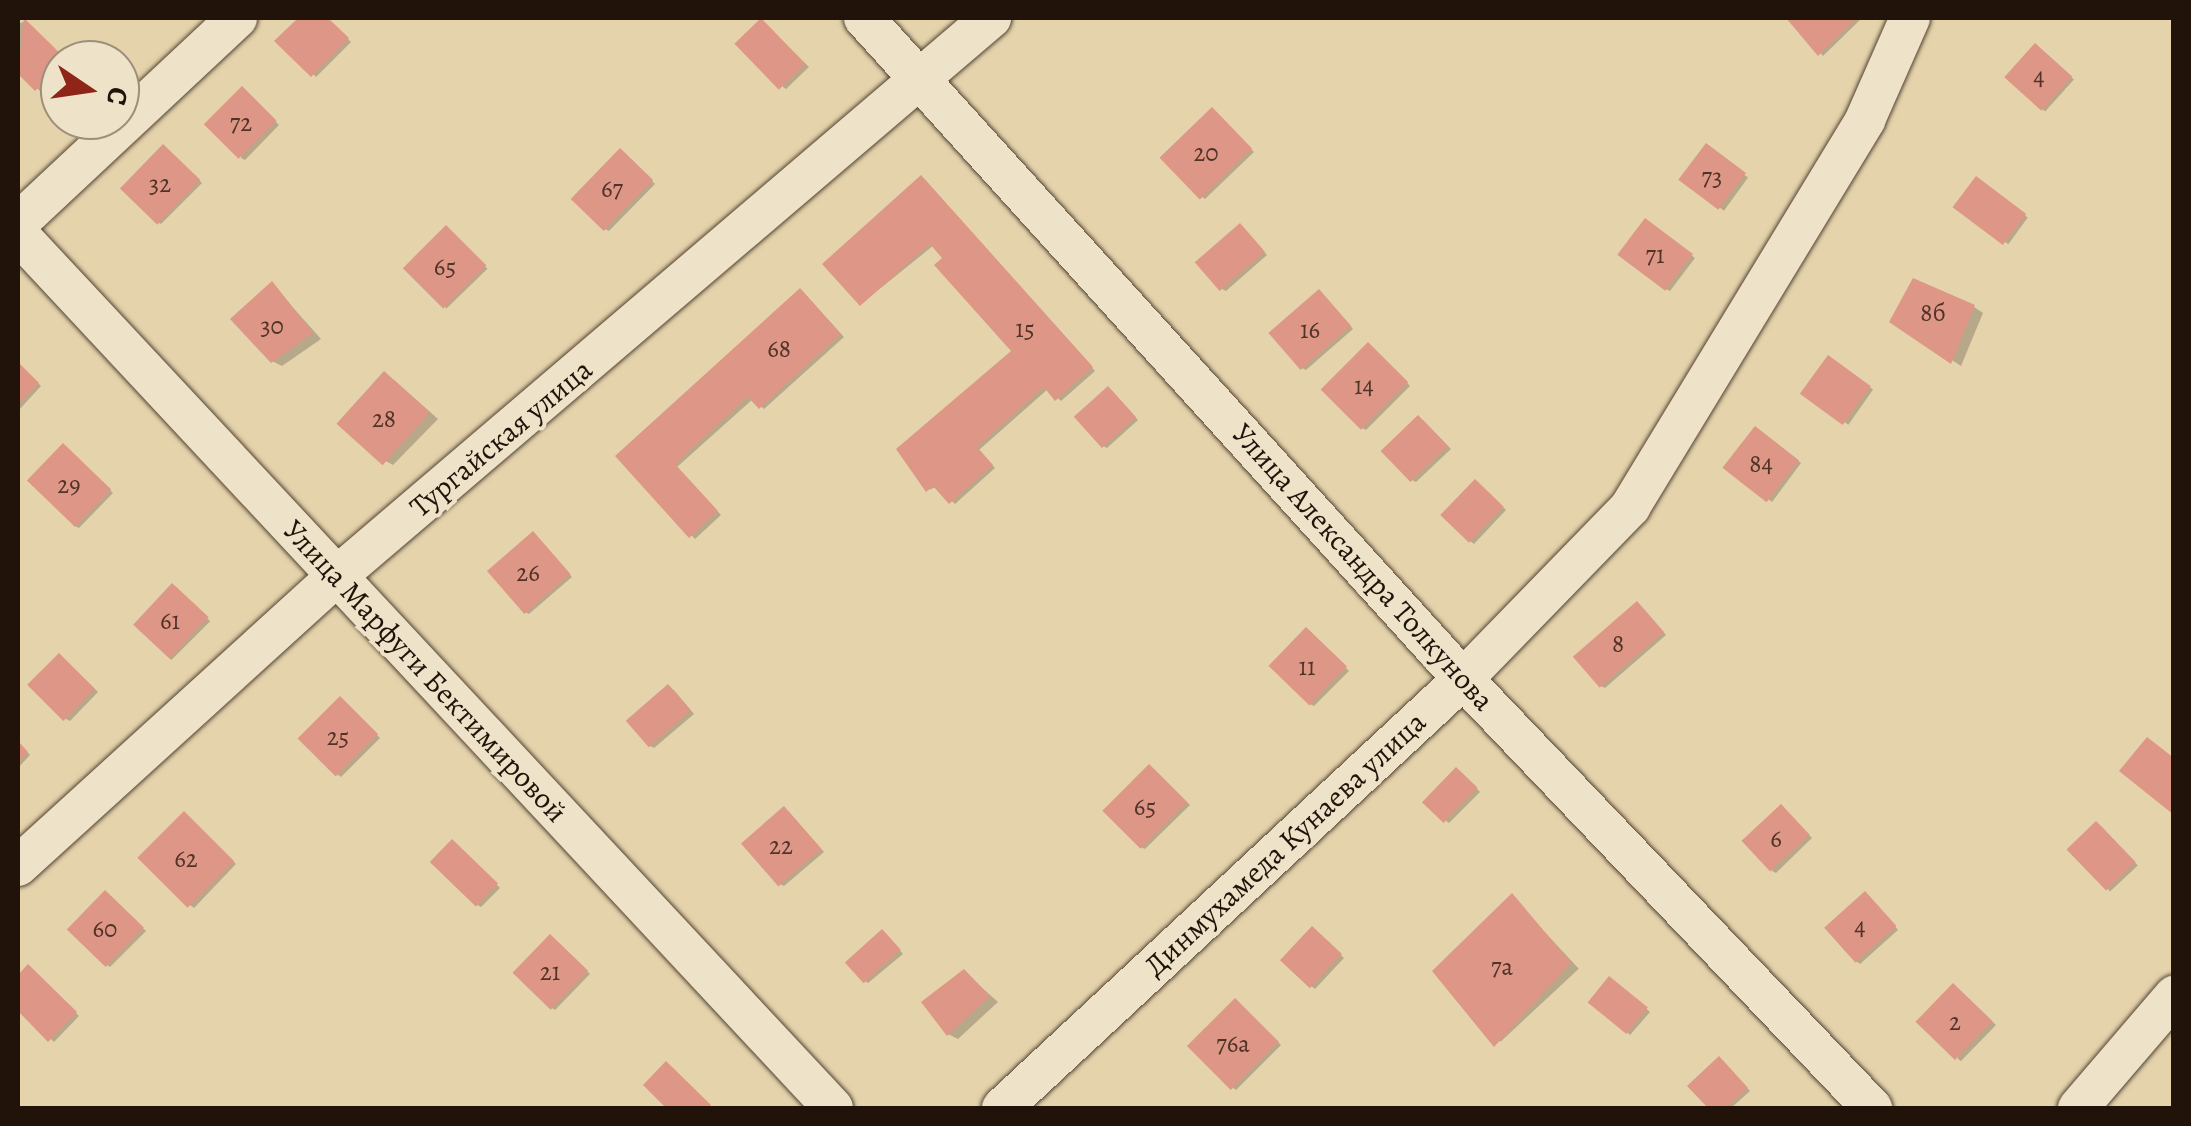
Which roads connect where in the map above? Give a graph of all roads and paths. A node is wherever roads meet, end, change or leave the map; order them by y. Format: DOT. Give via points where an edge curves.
graph roads {
  1 [pos="237,18"];
  2 [pos="864,18"];
  3 [pos="990,18"];
  4 [pos="1910,18"];
  5 [pos="925,81"];
  6 [pos="18,223"];
  7 [pos="18,234"];
  8 [pos="337,576"];
  9 [pos="1462,679"];
  10 [pos="18,866"];
  11 [pos="2174,996"];
  12 [pos="833,1108"];
  13 [pos="1002,1108"];
  14 [pos="1872,1108"];
  15 [pos="2078,1108"];
  1 -- 6 [label="street"];
  2 -- 5 [label="street, Улица Александра Толкунова"];
  3 -- 5 [label="street, Тургайская улица"];
  4 -- 9 [label="street, Динмухамеда Кунаева улица" via="1865,120 1630,507"];
  5 -- 8 [label="street, Тургайская улица"];
  5 -- 9 [label="street, Улица Александра Толкунова"];
  7 -- 8 [label="street, Улица Марфуги Бектимировой"];
  8 -- 10 [label="street, Тургайская улица"];
  8 -- 12 [label="street, Улица Марфуги Бектимировой"];
  9 -- 13 [label="street, Динмухамеда Кунаева улица"];
  9 -- 14 [label="street, Улица Александра Толкунова"];
  11 -- 15 [label="street"];
}
